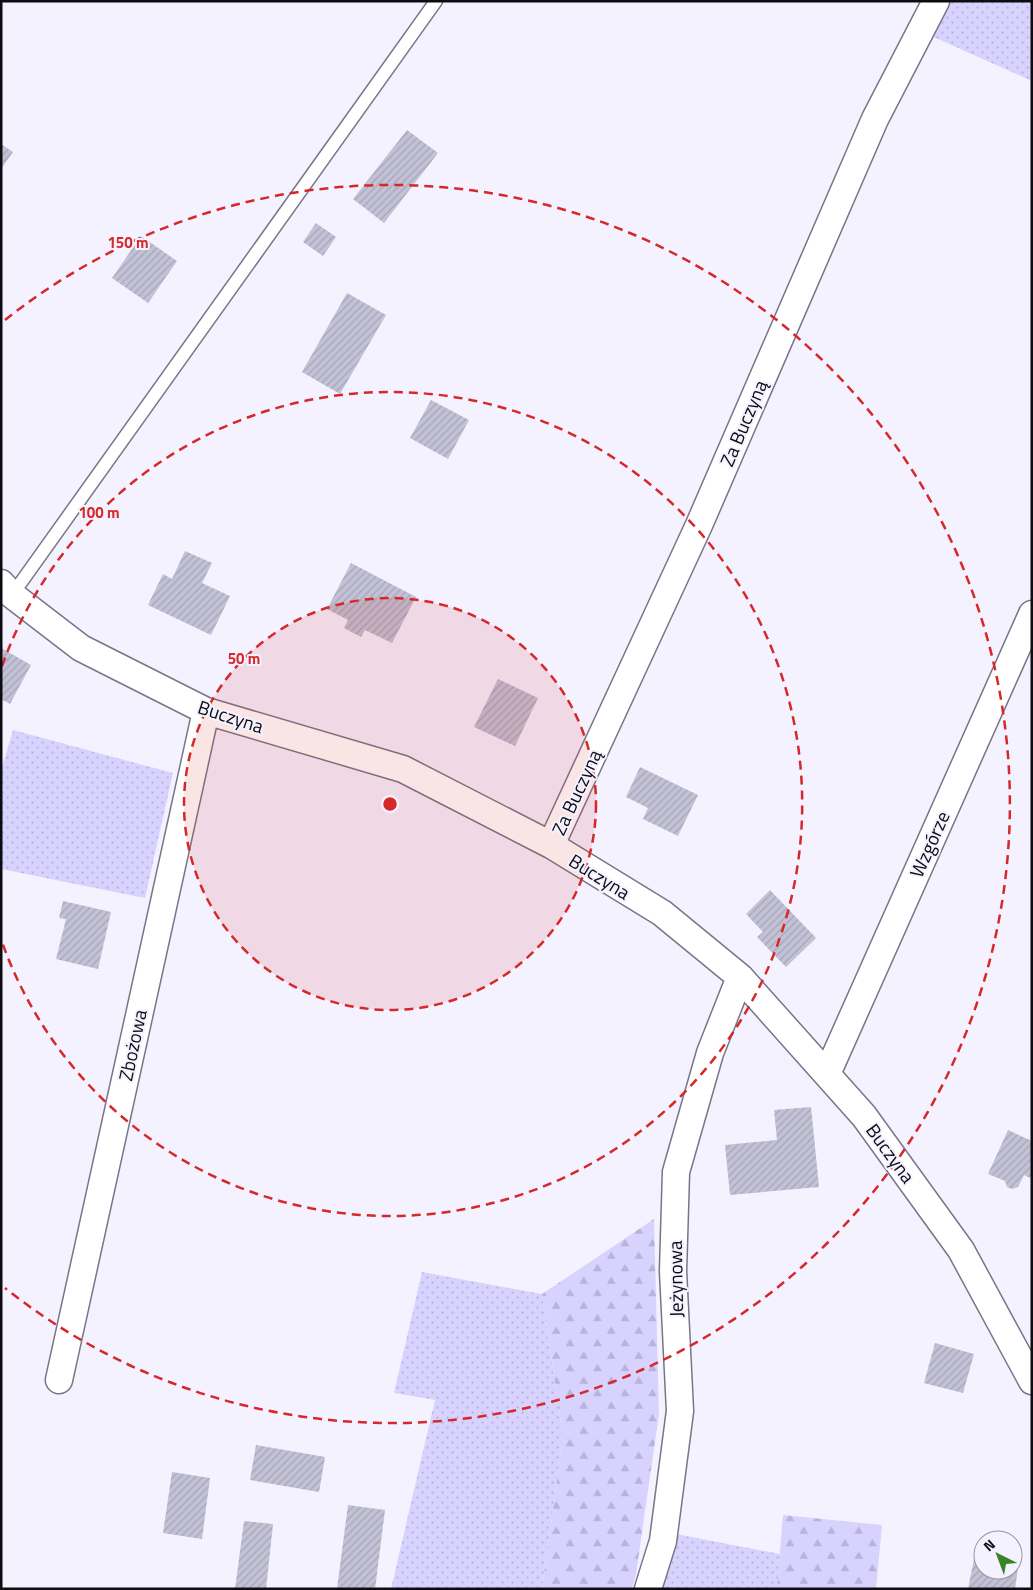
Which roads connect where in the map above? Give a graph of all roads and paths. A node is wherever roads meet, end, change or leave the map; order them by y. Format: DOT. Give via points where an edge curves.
graph roads {
  1 [pos="436,1"];
  2 [pos="936,1"];
  3 [pos="7,589"];
  4 [pos="1032,614"];
  5 [pos="206,711"];
  6 [pos="551,845"];
  7 [pos="740,977"];
  8 [pos="827,1074"];
  9 [pos="59,1380"];
  10 [pos="1032,1380"];
  11 [pos="648,1589"];
  1 -- 3 [label="lane"];
  2 -- 6 [label="street, Za Buczyną" via="875,119 699,525"];
  3 -- 5 [label="street, Buczyna" via="81,648"];
  4 -- 8 [label="street, Wzgórze"];
  5 -- 6 [label="street, Buczyna" via="403,769"];
  5 -- 9 [label="street, Zbożowa"];
  6 -- 7 [label="street, Buczyna" via="662,913"];
  7 -- 8 [label="street, Buczyna"];
  7 -- 11 [label="street, Jeżynowa" via="710,1053 676,1172 673,1270 680,1411 663,1541"];
  8 -- 10 [label="street, Buczyna" via="864,1116 960,1250"];
}
